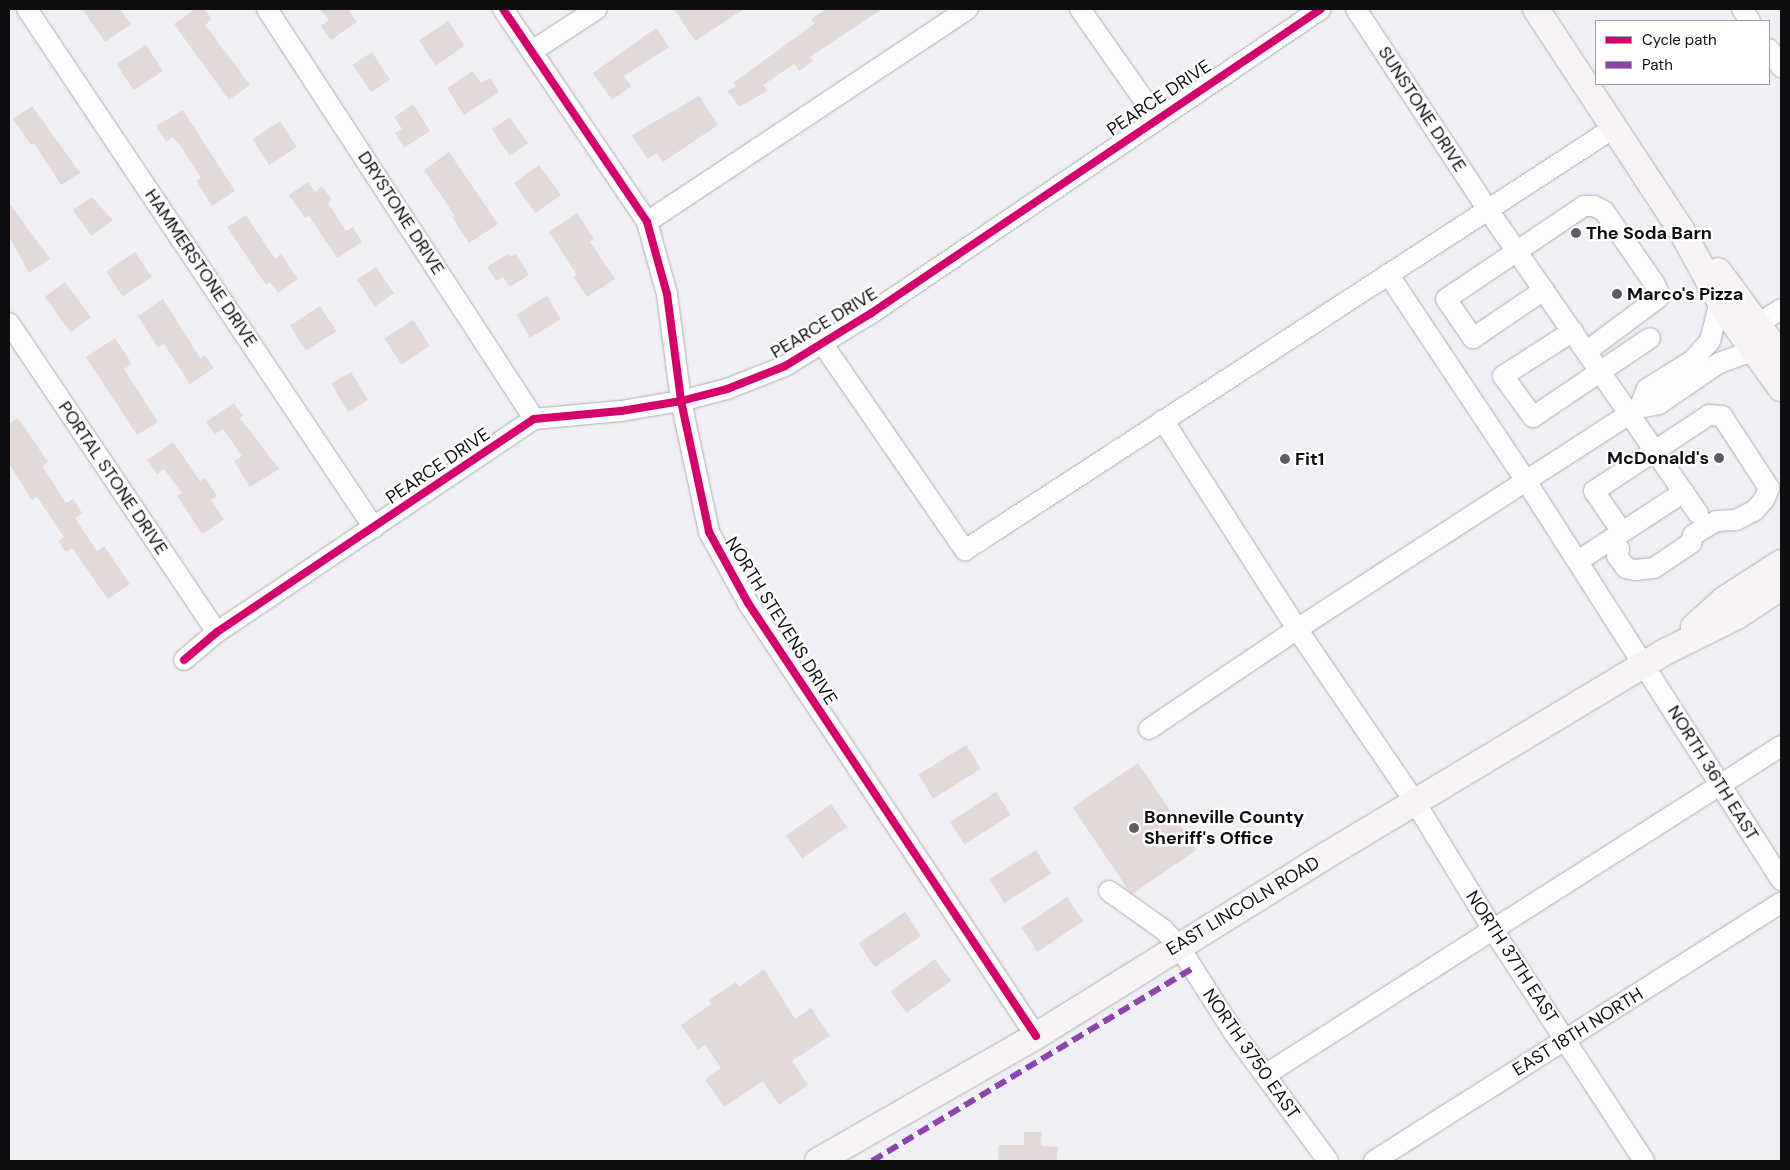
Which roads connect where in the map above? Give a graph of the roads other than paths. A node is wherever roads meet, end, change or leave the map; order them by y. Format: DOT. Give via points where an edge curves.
graph roads {
  1 [pos="27,9"];
  2 [pos="267,9"];
  3 [pos="503,9"];
  4 [pos="597,9"];
  5 [pos="968,9"];
  6 [pos="1080,9"];
  7 [pos="1321,9"];
  8 [pos="1356,9"];
  9 [pos="1536,9"];
  10 [pos="1742,9"];
  11 [pos="1749,20"];
  12 [pos="1770,50"];
  13 [pos="532,51"];
  14 [pos="1781,67"];
  15 [pos="1156,117"];
  16 [pos="1615,127"];
  17 [pos="1488,210"];
  18 [pos="647,222"];
  19 [pos="1680,228"];
  20 [pos="1518,252"];
  21 [pos="1388,274"];
  22 [pos="1544,290"];
  23 [pos="1720,301"];
  24 [pos="1781,309"];
  25 [pos="9,323"];
  26 [pos="1758,324"];
  27 [pos="1573,331"];
  28 [pos="1650,338"];
  29 [pos="822,343"];
  30 [pos="1586,350"];
  31 [pos="1754,350"];
  32 [pos="1781,356"];
  33 [pos="1601,371"];
  34 [pos="1781,388"];
  35 [pos="681,401"];
  36 [pos="1635,410"];
  37 [pos="534,419"];
  38 [pos="1164,420"];
  39 [pos="1655,449"];
  40 [pos="1526,481"];
  41 [pos="1684,492"];
  42 [pos="1698,514"];
  43 [pos="374,528"];
  44 [pos="1618,540"];
  45 [pos="1578,561"];
  46 [pos="1781,563"];
  47 [pos="1781,587"];
  48 [pos="1297,629"];
  49 [pos="217,632"];
  50 [pos="1667,651"];
  51 [pos="184,660"];
  52 [pos="1646,665"];
  53 [pos="1149,729"];
  54 [pos="1781,746"];
  55 [pos="1719,784"];
  56 [pos="1415,802"];
  57 [pos="1781,880"];
  58 [pos="1108,891"];
  59 [pos="1781,903"];
  60 [pos="1493,930"];
  61 [pos="1178,945"];
  62 [pos="1036,1036"];
  63 [pos="1566,1040"];
  64 [pos="1265,1075"];
  65 [pos="818,1161"];
  66 [pos="1328,1161"];
  67 [pos="1374,1161"];
  68 [pos="1644,1161"];
  1 -- 43 [label="street, HAMMERSTONE DRIVE"];
  2 -- 37 [label="street, DRYSTONE DRIVE"];
  3 -- 13 [label="street, NORTH STEVENS DRIVE"];
  4 -- 13 [label="street"];
  5 -- 18 [label="street"];
  6 -- 15 [label="street"];
  7 -- 15 [label="street, PEARCE DRIVE"];
  8 -- 17 [label="street, SUNSTONE DRIVE"];
  9 -- 16 [label="main road"];
  10 -- 11 [label="street"];
  12 -- 14 [label="street"];
  13 -- 18 [label="street, NORTH STEVENS DRIVE"];
  15 -- 29 [label="street, PEARCE DRIVE"];
  16 -- 17 [label="street"];
  16 -- 19 [label="main road"];
  17 -- 20 [label="street, SUNSTONE DRIVE"];
  17 -- 21 [label="street"];
  18 -- 35 [label="street, NORTH STEVENS DRIVE" via="667,294"];
  19 -- 23 [label="main road"];
  19 -- 26 [label="main road" via="1734,290"];
  20 -- 22 [label="street, SUNSTONE DRIVE"];
  20 -- 22 [label="street" via="1446,299 1473,338"];
  20 -- 30 [label="street" via="1584,206 1594,206 1604,211 1654,283 1658,298 1650,306"];
  21 -- 38 [label="street"];
  21 -- 40 [label="street, NORTH 36TH EAST"];
  22 -- 27 [label="street, SUNSTONE DRIVE"];
  23 -- 31 [label="main road"];
  23 -- 36 [label="street" via="1710,341 1694,360 1647,389"];
  24 -- 26 [label="street"];
  25 -- 49 [label="street, PORTAL STONE DRIVE"];
  26 -- 32 [label="main road"];
  27 -- 30 [label="street, SUNSTONE DRIVE"];
  27 -- 33 [label="street" via="1503,376 1533,417"];
  28 -- 33 [label="street"];
  29 -- 35 [label="street, PEARCE DRIVE" via="785,366 727,389"];
  29 -- 38 [label="street" via="964,550"];
  30 -- 33 [label="street, SUNSTONE DRIVE"];
  31 -- 34 [label="main road"];
  31 -- 36 [label="street" via="1719,363 1659,404"];
  33 -- 36 [label="street, SUNSTONE DRIVE"];
  35 -- 37 [label="street, PEARCE DRIVE" via="621,411"];
  35 -- 62 [label="street, NORTH STEVENS DRIVE" via="709,532 748,603"];
  36 -- 39 [label="street, SUNSTONE DRIVE"];
  36 -- 40 [label="street"];
  37 -- 43 [label="street, PEARCE DRIVE"];
  38 -- 48 [label="street, NORTH 37TH EAST"];
  39 -- 41 [label="street, SUNSTONE DRIVE"];
  39 -- 44 [label="street" via="1594,491"];
  39 -- 44 [label="street" via="1709,415 1722,416 1769,488 1754,511 1726,522 1716,521 1693,535 1691,543 1654,568 1626,568 1617,556"];
  40 -- 45 [label="street, NORTH 36TH EAST"];
  40 -- 48 [label="street"];
  41 -- 42 [label="street, SUNSTONE DRIVE"];
  41 -- 44 [label="street"];
  43 -- 49 [label="street, PEARCE DRIVE"];
  44 -- 45 [label="street"];
  45 -- 52 [label="street, NORTH 36TH EAST"];
  46 -- 50 [label="main road, EAST LINCOLN ROAD" via="1724,600"];
  47 -- 50 [label="main road, EAST LINCOLN ROAD" via="1738,616"];
  48 -- 53 [label="street"];
  48 -- 56 [label="street, NORTH 37TH EAST"];
  49 -- 51 [label="street, PEARCE DRIVE"];
  50 -- 52 [label="main road, EAST LINCOLN ROAD"];
  52 -- 55 [label="street, NORTH 36TH EAST"];
  52 -- 56 [label="main road, EAST LINCOLN ROAD"];
  54 -- 55 [label="street"];
  55 -- 57 [label="street, NORTH 36TH EAST"];
  55 -- 60 [label="street"];
  56 -- 60 [label="street, NORTH 37TH EAST"];
  56 -- 61 [label="main road, EAST LINCOLN ROAD"];
  58 -- 61 [label="street, NORTH 3750 EAST" via="1164,930"];
  59 -- 63 [label="street, EAST 18TH NORTH"];
  60 -- 63 [label="street, NORTH 37TH EAST"];
  60 -- 64 [label="street"];
  61 -- 62 [label="main road, EAST LINCOLN ROAD"];
  61 -- 64 [label="street, NORTH 3750 EAST"];
  62 -- 65 [label="main road, EAST LINCOLN ROAD"];
  63 -- 67 [label="street, EAST 18TH NORTH"];
  63 -- 68 [label="street, NORTH 37TH EAST"];
  64 -- 66 [label="street, NORTH 3750 EAST"];
}
